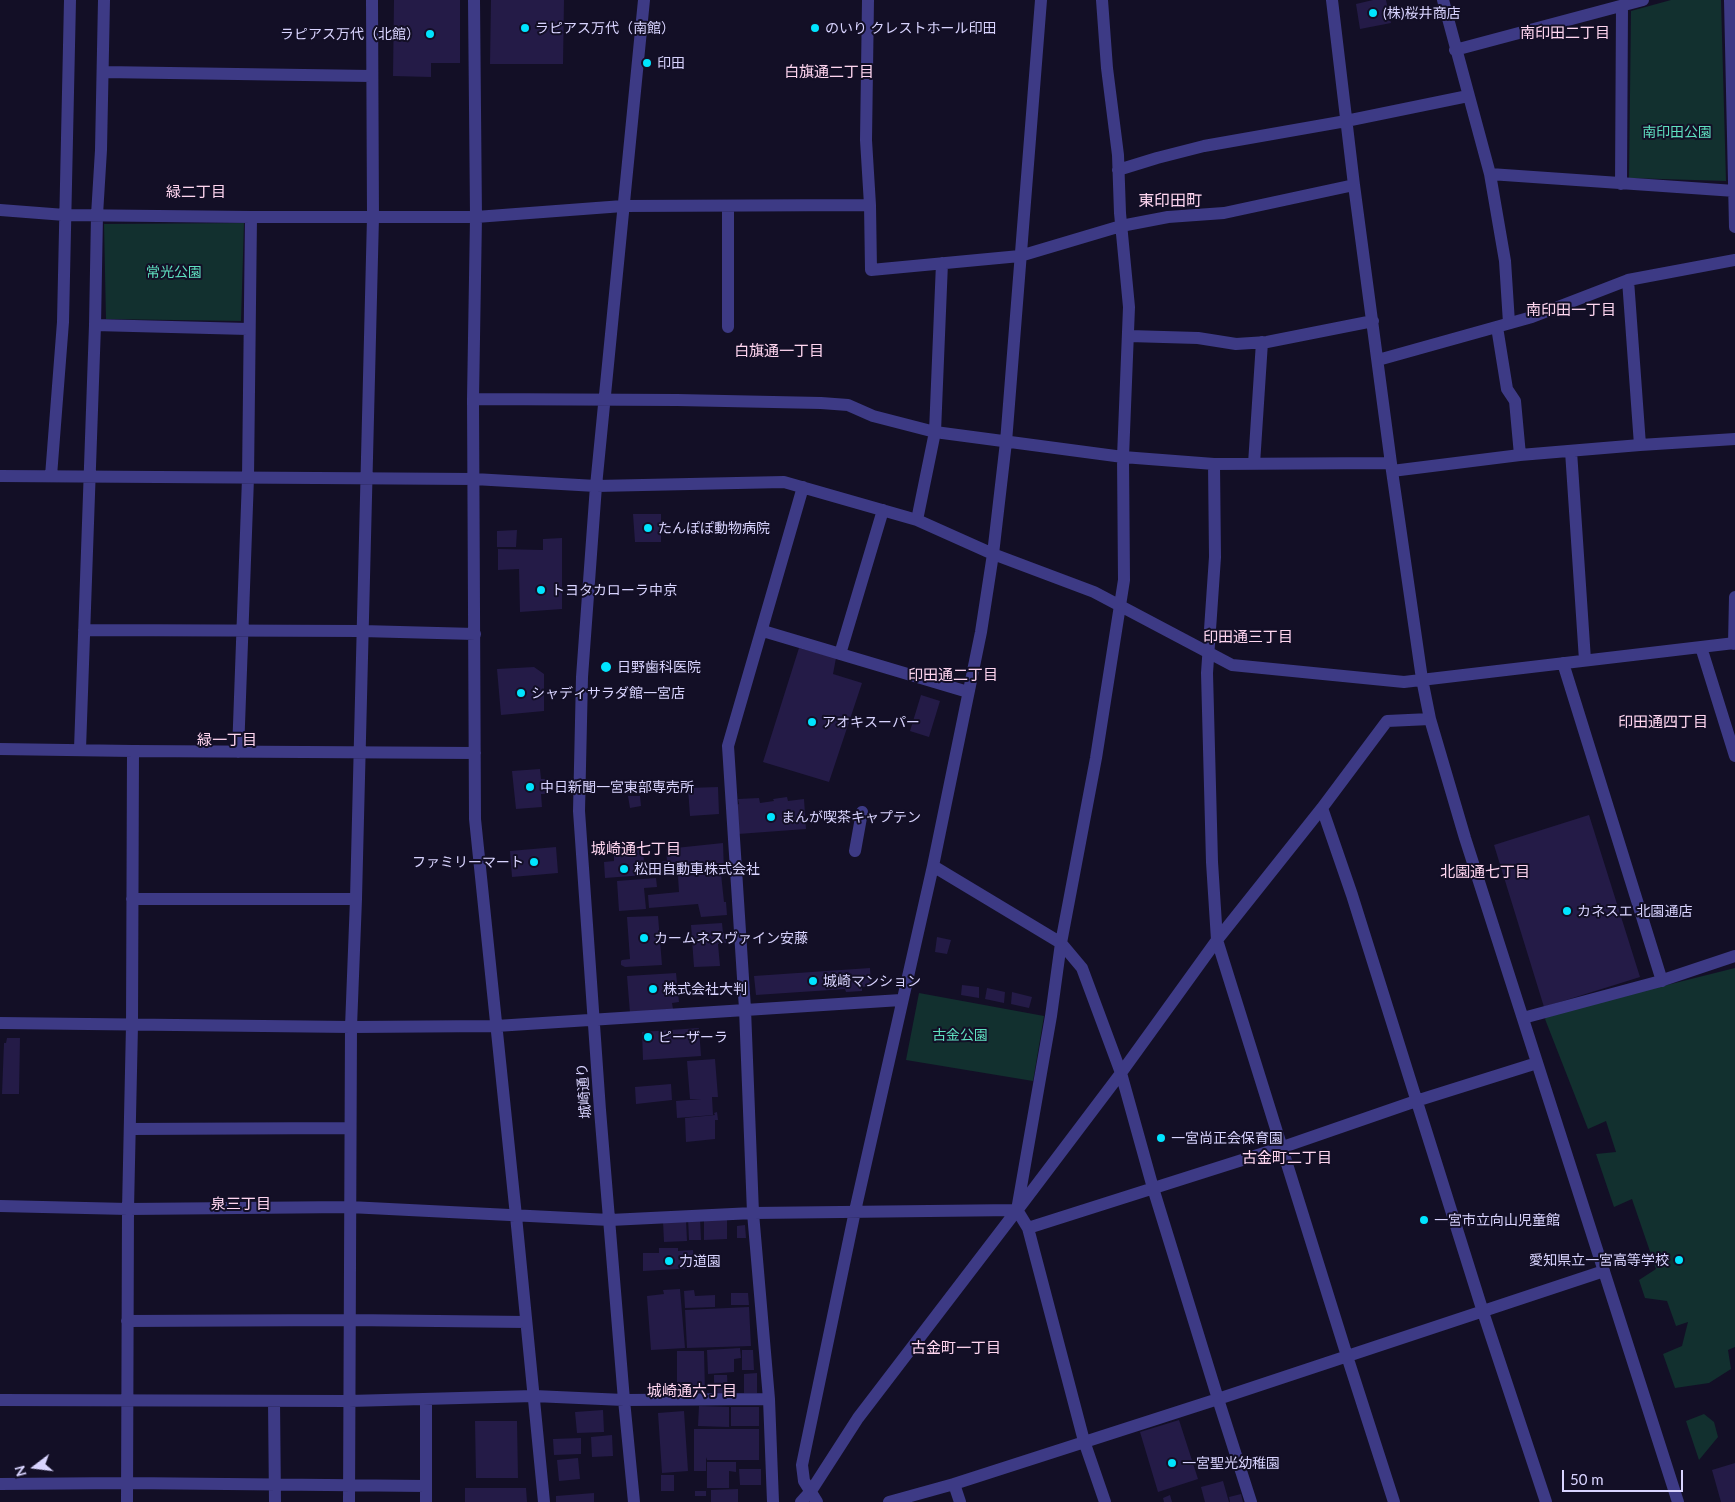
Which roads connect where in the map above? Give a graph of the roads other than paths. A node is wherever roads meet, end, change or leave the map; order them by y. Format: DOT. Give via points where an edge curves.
graph roads {
  1 [pos="70,0"];
  2 [pos="104,0"];
  3 [pos="372,0"];
  4 [pos="474,0"];
  5 [pos="644,0"];
  6 [pos="868,0"];
  7 [pos="1041,0"];
  8 [pos="1102,0"];
  9 [pos="1332,0"];
  10 [pos="1443,0"];
  11 [pos="1643,0"];
  12 [pos="1730,0"];
  13 [pos="1622,6"];
  14 [pos="1455,50"];
  15 [pos="103,72"];
  16 [pos="372,76"];
  17 [pos="1468,96"];
  18 [pos="1346,121"];
  19 [pos="1118,170"];
  20 [pos="1490,174"];
  21 [pos="1621,184"];
  22 [pos="1354,185"];
  23 [pos="1735,191"];
  24 [pos="870,205"];
  25 [pos="623,206"];
  26 [pos="728,206"];
  27 [pos="0,210"];
  28 [pos="65,215"];
  29 [pos="97,215"];
  30 [pos="251,217"];
  31 [pos="373,217"];
  32 [pos="476,217"];
  33 [pos="1121,226"];
  34 [pos="1735,227"];
  35 [pos="1020,256"];
  36 [pos="1735,260"];
  37 [pos="942,263"];
  38 [pos="1628,280"];
  39 [pos="1373,321"];
  40 [pos="95,325"];
  41 [pos="1503,325"];
  42 [pos="728,327"];
  43 [pos="248,329"];
  44 [pos="1129,336"];
  45 [pos="1262,342"];
  46 [pos="1378,360"];
  47 [pos="473,398"];
  48 [pos="605,400"];
  49 [pos="935,432"];
  50 [pos="1735,439"];
  51 [pos="1006,442"];
  52 [pos="1640,445"];
  53 [pos="1571,451"];
  54 [pos="1520,455"];
  55 [pos="1123,457"];
  56 [pos="1214,464"];
  57 [pos="1254,464"];
  58 [pos="1391,467"];
  59 [pos="0,476"];
  60 [pos="51,476"];
  61 [pos="89,476"];
  62 [pos="248,478"];
  63 [pos="366,478"];
  64 [pos="474,479"];
  65 [pos="596,486"];
  66 [pos="803,487"];
  67 [pos="883,510"];
  68 [pos="916,520"];
  69 [pos="993,554"];
  70 [pos="1735,597"];
  71 [pos="1120,607"];
  72 [pos="84,630"];
  73 [pos="762,630"];
  74 [pos="242,631"];
  75 [pos="362,631"];
  76 [pos="475,634"];
  77 [pos="1734,644"];
  78 [pos="1701,647"];
  79 [pos="1209,653"];
  80 [pos="840,654"];
  81 [pos="1585,660"];
  82 [pos="1563,663"];
  83 [pos="1422,679"];
  84 [pos="968,692"];
  85 [pos="1430,719"];
  86 [pos="0,749"];
  87 [pos="80,750"];
  88 [pos="133,752"];
  89 [pos="238,752"];
  90 [pos="475,753"];
  91 [pos="359,754"];
  92 [pos="1735,756"];
  93 [pos="1322,808"];
  94 [pos="862,812"];
  95 [pos="855,851"];
  96 [pos="933,866"];
  97 [pos="132,899"];
  98 [pos="356,899"];
  99 [pos="1217,940"];
  100 [pos="1061,943"];
  101 [pos="1735,956"];
  102 [pos="1662,980"];
  103 [pos="901,1000"];
  104 [pos="745,1009"];
  105 [pos="594,1018"];
  106 [pos="1523,1018"];
  107 [pos="0,1023"];
  108 [pos="132,1025"];
  109 [pos="496,1026"];
  110 [pos="351,1027"];
  111 [pos="1537,1063"];
  112 [pos="1121,1072"];
  113 [pos="1416,1101"];
  114 [pos="130,1128"];
  115 [pos="350,1128"];
  116 [pos="1283,1147"];
  117 [pos="1153,1188"];
  118 [pos="0,1206"];
  119 [pos="349,1207"];
  120 [pos="128,1209"];
  121 [pos="1017,1210"];
  122 [pos="855,1211"];
  123 [pos="753,1213"];
  124 [pos="516,1216"];
  125 [pos="610,1220"];
  126 [pos="1028,1228"];
  127 [pos="1604,1271"];
  128 [pos="1483,1312"];
  129 [pos="349,1320"];
  130 [pos="127,1322"];
  131 [pos="526,1322"];
  132 [pos="1347,1356"];
  133 [pos="534,1396"];
  134 [pos="769,1399"];
  135 [pos="1218,1399"];
  136 [pos="0,1400"];
  137 [pos="426,1400"];
  138 [pos="624,1400"];
  139 [pos="127,1401"];
  140 [pos="274,1401"];
  141 [pos="349,1401"];
  142 [pos="1084,1441"];
  143 [pos="127,1483"];
  144 [pos="0,1484"];
  145 [pos="274,1484"];
  146 [pos="954,1484"];
  147 [pos="349,1485"];
  148 [pos="426,1486"];
  149 [pos="814,1496"];
  150 [pos="127,1502"];
  151 [pos="274,1502"];
  152 [pos="349,1502"];
  153 [pos="426,1502"];
  154 [pos="544,1502"];
  155 [pos="634,1502"];
  156 [pos="773,1502"];
  157 [pos="801,1502"];
  158 [pos="889,1502"];
  159 [pos="960,1502"];
  160 [pos="1105,1502"];
  161 [pos="1251,1502"];
  162 [pos="1394,1502"];
  163 [pos="1546,1502"];
  164 [pos="1678,1502"];
  1 -- 28 [label="street"];
  2 -- 15 [label="street"];
  3 -- 16 [label="street"];
  4 -- 32 [label="street"];
  5 -- 25 [label="street, 城崎通り"];
  6 -- 24 [label="street" via="866,140"];
  7 -- 35 [label="street"];
  8 -- 19 [label="street"];
  9 -- 18 [label="street"];
  10 -- 14 [label="street"];
  11 -- 13 [label="street"];
  12 -- 23 [label="street"];
  13 -- 14 [label="street"];
  13 -- 21 [label="street"];
  14 -- 17 [label="street"];
  15 -- 16 [label="street"];
  15 -- 29 [label="street"];
  16 -- 31 [label="street"];
  17 -- 18 [label="street"];
  17 -- 20 [label="street"];
  18 -- 19 [label="street" via="1204,146"];
  18 -- 22 [label="street"];
  19 -- 33 [label="street"];
  20 -- 21 [label="street"];
  20 -- 41 [label="street" via="1505,261"];
  21 -- 23 [label="street"];
  22 -- 33 [label="street" via="1224,213 1168,217"];
  22 -- 39 [label="street"];
  23 -- 34 [label="street"];
  24 -- 26 [label="street"];
  24 -- 37 [label="street" via="871,270"];
  25 -- 26 [label="street"];
  25 -- 32 [label="street"];
  25 -- 48 [label="street, 城崎通り"];
  26 -- 42 [label="street"];
  27 -- 28 [label="street"];
  28 -- 29 [label="street"];
  28 -- 60 [label="street" via="63,322"];
  29 -- 30 [label="street"];
  29 -- 40 [label="street"];
  30 -- 31 [label="street"];
  30 -- 43 [label="street"];
  31 -- 32 [label="street"];
  31 -- 63 [label="street"];
  32 -- 47 [label="street"];
  33 -- 35 [label="street"];
  33 -- 44 [label="street"];
  35 -- 37 [label="street"];
  35 -- 51 [label="street"];
  36 -- 38 [label="street"];
  37 -- 49 [label="street"];
  38 -- 41 [label="street"];
  38 -- 52 [label="street"];
  39 -- 45 [label="street"];
  39 -- 46 [label="street"];
  40 -- 43 [label="street"];
  40 -- 61 [label="street"];
  41 -- 46 [label="street"];
  41 -- 54 [label="street" via="1507,389 1515,401"];
  43 -- 62 [label="street"];
  44 -- 45 [label="street" via="1198,338 1236,344"];
  44 -- 55 [label="street"];
  45 -- 57 [label="street"];
  46 -- 58 [label="street"];
  47 -- 48 [label="street"];
  47 -- 64 [label="street"];
  48 -- 49 [label="street" via="830,404 848,406"];
  48 -- 65 [label="street, 城崎通り"];
  49 -- 51 [label="street"];
  49 -- 68 [label="street"];
  50 -- 52 [label="street"];
  51 -- 55 [label="street"];
  51 -- 69 [label="street"];
  52 -- 53 [label="street"];
  53 -- 54 [label="street"];
  53 -- 81 [label="street"];
  54 -- 58 [label="street"];
  55 -- 56 [label="street"];
  55 -- 71 [label="street" via="1124,580"];
  56 -- 57 [label="street"];
  56 -- 79 [label="street" via="1216,557"];
  57 -- 58 [label="street"];
  58 -- 83 [label="street"];
  59 -- 60 [label="street"];
  60 -- 61 [label="street"];
  61 -- 62 [label="street"];
  61 -- 72 [label="street"];
  62 -- 63 [label="street"];
  62 -- 74 [label="street"];
  63 -- 64 [label="street"];
  63 -- 75 [label="street"];
  64 -- 65 [label="street"];
  64 -- 76 [label="street"];
  65 -- 66 [label="street" via="784,482"];
  65 -- 105 [label="street, 城崎通り" via="582,677 579,811"];
  66 -- 67 [label="street"];
  66 -- 73 [label="street"];
  67 -- 68 [label="street"];
  67 -- 80 [label="street"];
  68 -- 69 [label="street"];
  69 -- 71 [label="street" via="1094,592"];
  69 -- 84 [label="street"];
  70 -- 77 [label="street"];
  71 -- 79 [label="street"];
  71 -- 100 [label="street"];
  72 -- 74 [label="street"];
  72 -- 87 [label="street"];
  73 -- 80 [label="street"];
  73 -- 104 [label="street" via="728,746"];
  74 -- 75 [label="street"];
  74 -- 89 [label="street"];
  75 -- 76 [label="street"];
  75 -- 91 [label="street"];
  76 -- 90 [label="street"];
  77 -- 78 [label="street"];
  78 -- 81 [label="street"];
  78 -- 92 [label="street"];
  79 -- 83 [label="street" via="1232,665 1404,682"];
  79 -- 99 [label="street" via="1207,673"];
  80 -- 84 [label="street"];
  81 -- 82 [label="street"];
  82 -- 83 [label="street"];
  82 -- 102 [label="street"];
  83 -- 85 [label="street"];
  84 -- 96 [label="street"];
  85 -- 93 [label="street" via="1387,721"];
  85 -- 106 [label="street" via="1464,838"];
  86 -- 87 [label="street"];
  87 -- 88 [label="street"];
  88 -- 89 [label="street"];
  88 -- 97 [label="street"];
  89 -- 91 [label="street"];
  90 -- 91 [label="street"];
  90 -- 109 [label="street" via="475,819"];
  91 -- 98 [label="street"];
  93 -- 99 [label="street"];
  93 -- 113 [label="street"];
  94 -- 95 [label="street"];
  96 -- 100 [label="street"];
  96 -- 103 [label="street"];
  97 -- 98 [label="street"];
  97 -- 108 [label="street"];
  98 -- 110 [label="street"];
  99 -- 112 [label="street"];
  99 -- 116 [label="street"];
  100 -- 112 [label="street" via="1082,968"];
  100 -- 121 [label="street"];
  101 -- 102 [label="street"];
  102 -- 106 [label="street"];
  103 -- 104 [label="street"];
  103 -- 122 [label="street"];
  104 -- 105 [label="street"];
  104 -- 123 [label="street"];
  105 -- 109 [label="street"];
  105 -- 125 [label="street, 城崎通り"];
  106 -- 111 [label="street"];
  107 -- 108 [label="street"];
  108 -- 110 [label="street"];
  108 -- 114 [label="street"];
  109 -- 110 [label="street"];
  109 -- 124 [label="street"];
  110 -- 115 [label="street"];
  111 -- 113 [label="street"];
  111 -- 127 [label="street"];
  112 -- 117 [label="street"];
  112 -- 121 [label="street"];
  113 -- 116 [label="street"];
  113 -- 128 [label="street"];
  114 -- 115 [label="street"];
  114 -- 120 [label="street"];
  115 -- 119 [label="street"];
  116 -- 117 [label="street"];
  116 -- 132 [label="street"];
  117 -- 126 [label="street"];
  117 -- 135 [label="street"];
  118 -- 120 [label="street"];
  119 -- 120 [label="street"];
  119 -- 124 [label="street"];
  119 -- 129 [label="street"];
  120 -- 130 [label="street"];
  121 -- 122 [label="street"];
  121 -- 126 [label="street"];
  121 -- 149 [label="street" via="858,1418"];
  122 -- 123 [label="street"];
  122 -- 149 [label="street" via="802,1465 804,1481"];
  123 -- 125 [label="street"];
  123 -- 134 [label="street"];
  124 -- 125 [label="street"];
  124 -- 131 [label="street"];
  125 -- 138 [label="street, 城崎通り"];
  126 -- 142 [label="street"];
  127 -- 128 [label="street"];
  127 -- 164 [label="street"];
  128 -- 132 [label="street"];
  128 -- 163 [label="street"];
  129 -- 130 [label="street"];
  129 -- 131 [label="street"];
  129 -- 141 [label="street"];
  130 -- 139 [label="street"];
  131 -- 133 [label="street"];
  132 -- 135 [label="street"];
  132 -- 162 [label="street"];
  133 -- 137 [label="street"];
  133 -- 138 [label="street"];
  133 -- 154 [label="street"];
  134 -- 138 [label="street"];
  134 -- 156 [label="street"];
  135 -- 142 [label="street"];
  135 -- 161 [label="street"];
  136 -- 139 [label="street"];
  137 -- 141 [label="street"];
  137 -- 148 [label="street"];
  138 -- 155 [label="street, 城崎通り"];
  139 -- 140 [label="street"];
  139 -- 143 [label="street"];
  140 -- 141 [label="street"];
  140 -- 145 [label="street"];
  141 -- 147 [label="street"];
  142 -- 146 [label="street"];
  142 -- 160 [label="street"];
  143 -- 144 [label="street"];
  143 -- 145 [label="street"];
  143 -- 150 [label="street"];
  145 -- 147 [label="street"];
  145 -- 151 [label="street"];
  146 -- 158 [label="street"];
  146 -- 159 [label="street"];
  147 -- 148 [label="street"];
  147 -- 152 [label="street"];
  148 -- 153 [label="street"];
  149 -- 157 [label="street"];
}
